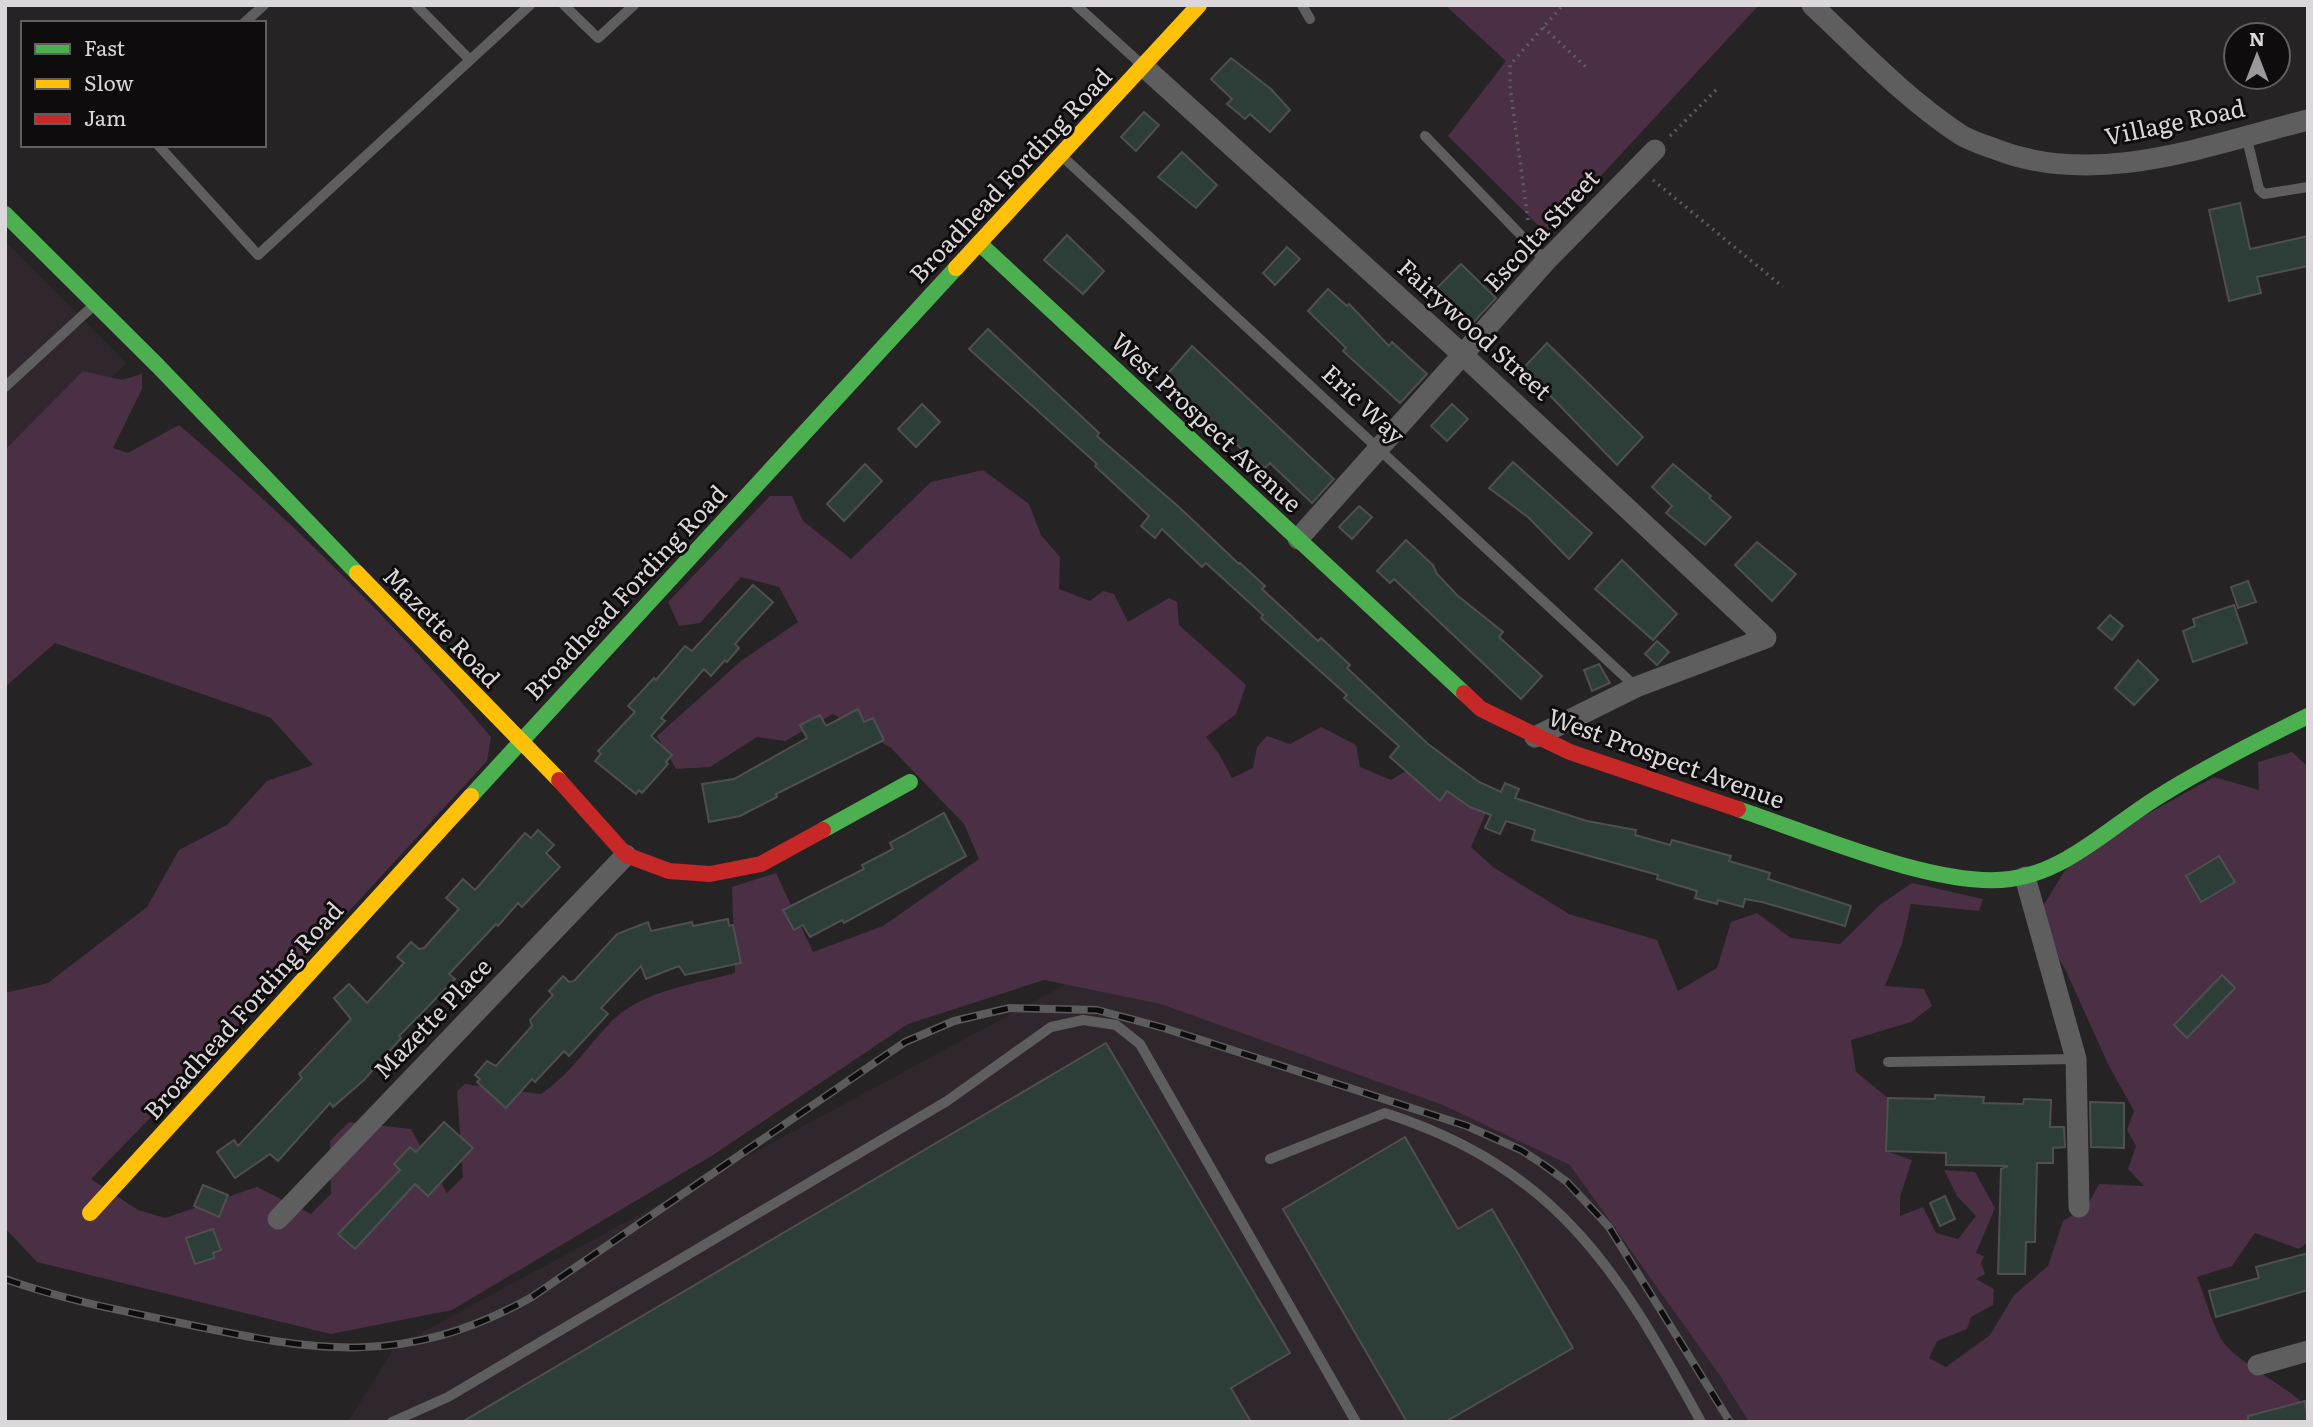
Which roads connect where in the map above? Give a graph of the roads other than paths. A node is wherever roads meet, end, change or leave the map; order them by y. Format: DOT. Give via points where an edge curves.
graph roads {
  1 [pos="264,5"];
  2 [pos="416,5"];
  3 [pos="530,5"];
  4 [pos="564,5"];
  5 [pos="634,5"];
  6 [pos="1076,5"];
  7 [pos="1199,5"];
  8 [pos="1302,5"];
  9 [pos="1812,5"];
  10 [pos="1310,19"];
  11 [pos="246,21"];
  12 [pos="469,59"];
  13 [pos="1143,66"];
  14 [pos="2308,120"];
  15 [pos="2246,135"];
  16 [pos="1424,136"];
  17 [pos="160,147"];
  18 [pos="1655,150"];
  19 [pos="1061,155"];
  20 [pos="2308,187"];
  21 [pos="5,214"];
  22 [pos="979,243"];
  23 [pos="1546,261"];
  24 [pos="94,305"];
  25 [pos="1464,356"];
  26 [pos="5,387"];
  27 [pos="1380,450"];
  28 [pos="1297,539"];
  29 [pos="1636,687"];
  30 [pos="2308,716"];
  31 [pos="1535,737"];
  32 [pos="522,739"];
  33 [pos="910,782"];
  34 [pos="626,855"];
  35 [pos="2025,877"];
  36 [pos="2076,1059"];
  37 [pos="1888,1062"];
  38 [pos="1270,1158"];
  39 [pos="2079,1207"];
  40 [pos="90,1213"];
  41 [pos="278,1219"];
  42 [pos="2308,1351"];
  43 [pos="2259,1365"];
  44 [pos="391,1422"];
  45 [pos="1356,1422"];
  46 [pos="1701,1422"];
  1 -- 11 [label="lane"];
  2 -- 12 [label="lane"];
  3 -- 12 [label="lane"];
  4 -- 5 [label="lane" via="598,38"];
  6 -- 13 [label="lane"];
  7 -- 13 [label="street, Broadhead Fording Road"];
  8 -- 10 [label="lane"];
  9 -- 15 [label="street, Village Road" via="1917,102 1963,137 2021,160 2093,167 2164,156"];
  12 -- 17 [label="lane" via="258,255"];
  13 -- 19 [label="street, Broadhead Fording Road"];
  13 -- 25 [label="street, Fairywood Street"];
  14 -- 15 [label="street, Village Road"];
  15 -- 20 [label="lane" via="2264,194"];
  16 -- 23 [label="lane"];
  18 -- 23 [label="street, Escolta Street"];
  19 -- 22 [label="street, Broadhead Fording Road"];
  19 -- 27 [label="lane, Eric Way"];
  21 -- 24 [label="street, Mazette Road"];
  22 -- 28 [label="street, West Prospect Avenue"];
  22 -- 32 [label="street, Broadhead Fording Road"];
  23 -- 25 [label="street, Escolta Street"];
  24 -- 26 [label="lane"];
  24 -- 32 [label="street, Mazette Road"];
  25 -- 27 [label="street, Escolta Street"];
  25 -- 29 [label="street, Fairywood Street" via="1766,638"];
  27 -- 28 [label="street, Escolta Street"];
  27 -- 29 [label="lane, Eric Way"];
  28 -- 31 [label="street, West Prospect Avenue" via="1481,709"];
  29 -- 31 [label="street"];
  30 -- 35 [label="street, West Prospect Avenue" via="2253,742 2049,868"];
  31 -- 35 [label="street, West Prospect Avenue" via="1897,863 1975,880"];
  32 -- 34 [label="street, Mazette Road"];
  32 -- 40 [label="street, Broadhead Fording Road"];
  33 -- 34 [label="street, Mazette Road" via="761,864 710,874 669,872"];
  34 -- 41 [label="street, Mazette Place"];
  35 -- 36 [label="street"];
  36 -- 37 [label="lane"];
  36 -- 39 [label="street"];
  38 -- 46 [label="lane" via="1385,1113 1475,1149 1549,1202 1590,1244 1648,1324"];
  42 -- 43 [label="street"];
  44 -- 45 [label="lane" via="448,1397 947,1101 1051,1027 1083,1020 1116,1025 1140,1044"];
}
